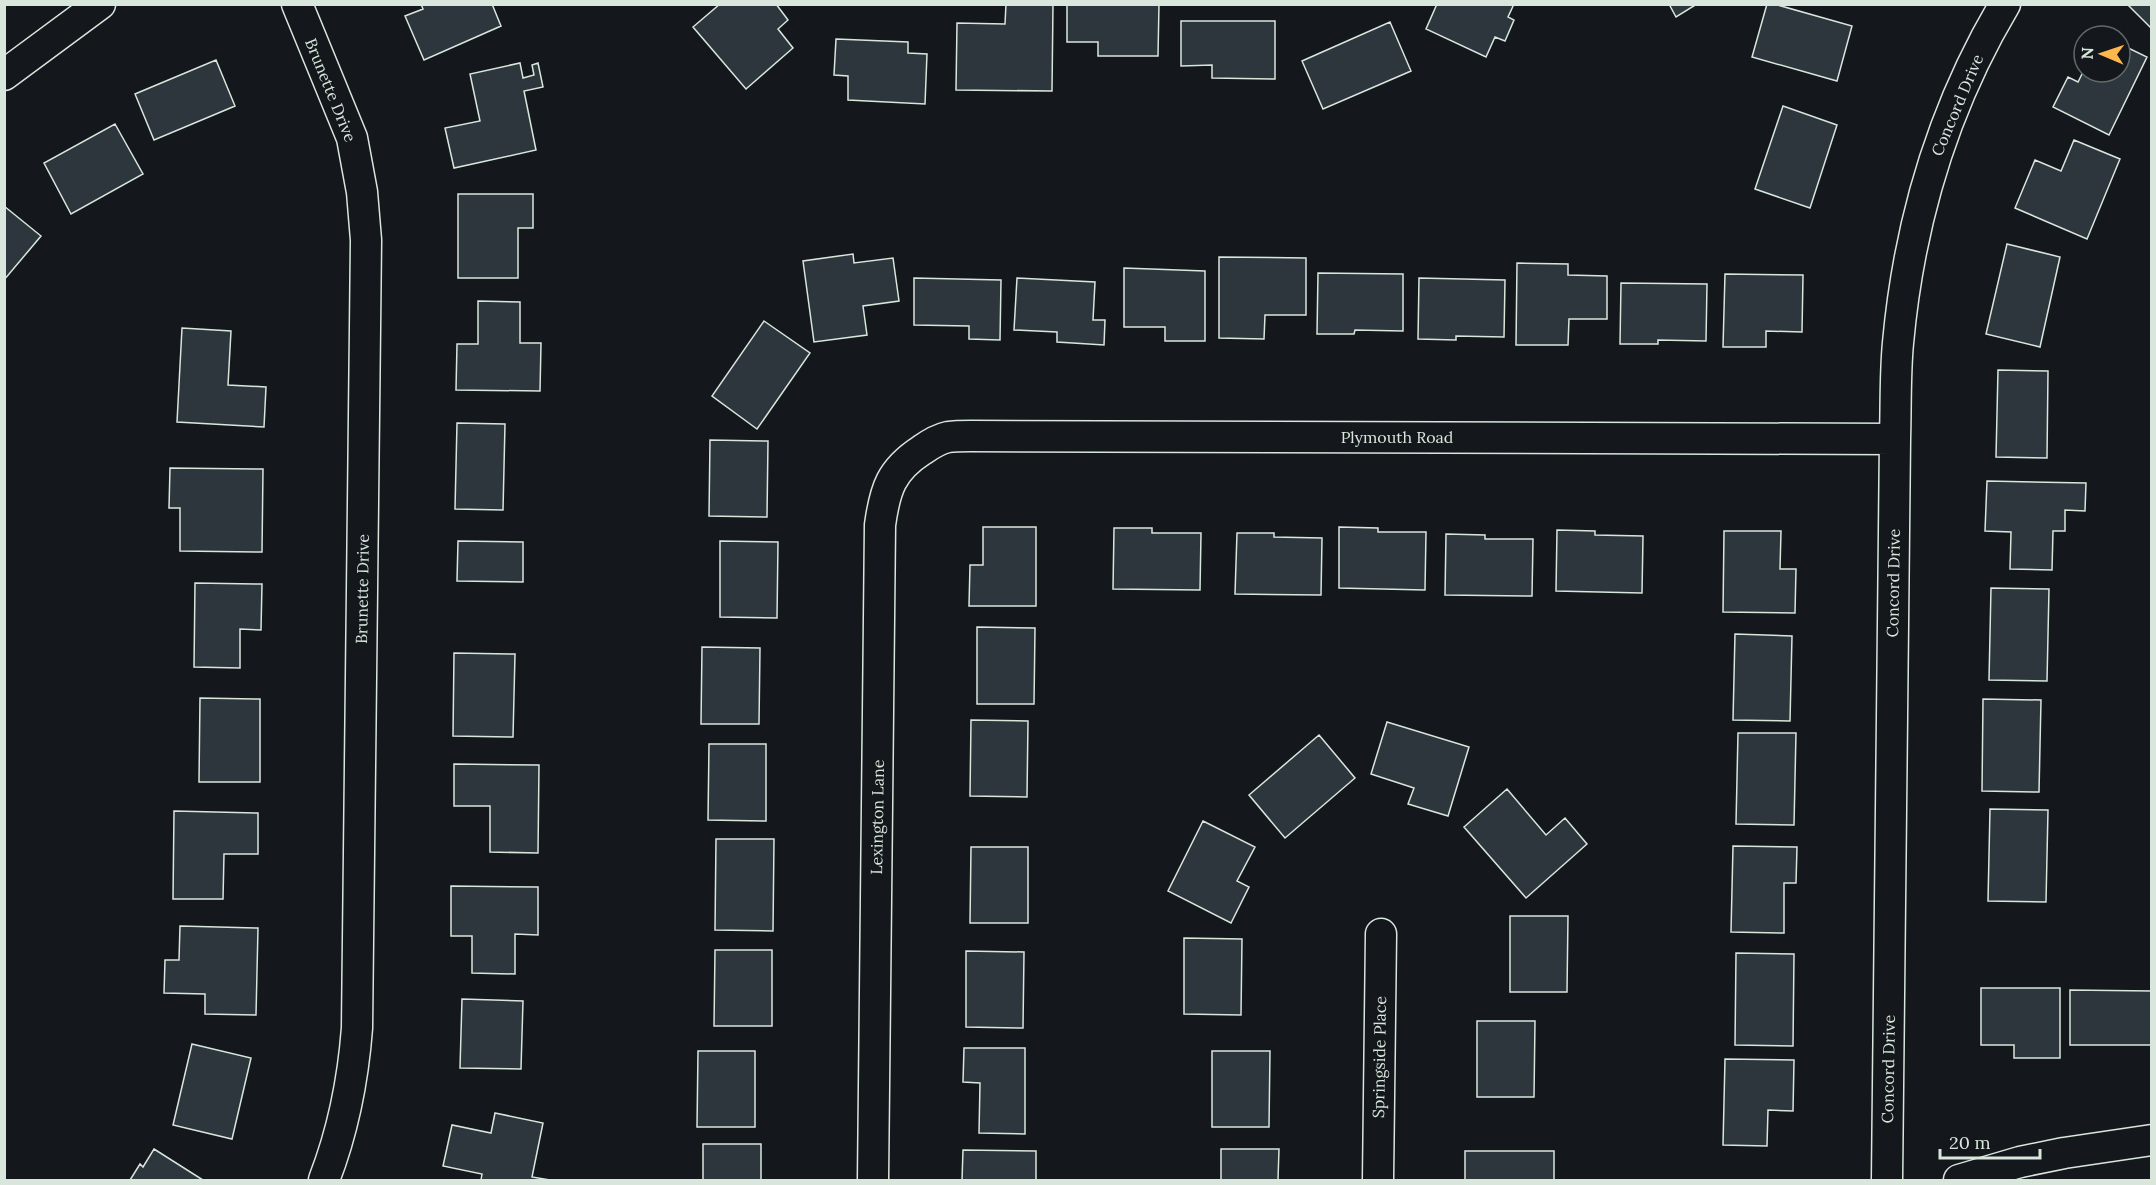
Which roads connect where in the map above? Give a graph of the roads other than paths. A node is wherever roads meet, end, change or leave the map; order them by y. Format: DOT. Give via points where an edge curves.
graph roads {
  1 [pos="100,4"];
  2 [pos="297,4"];
  3 [pos="2005,4"];
  4 [pos="4,75"];
  5 [pos="1895,439"];
  6 [pos="906,460"];
  7 [pos="1381,934"];
  8 [pos="2151,1140"];
  9 [pos="324,1180"];
  10 [pos="873,1180"];
  11 [pos="1378,1180"];
  12 [pos="1887,1180"];
  13 [pos="1959,1180"];
  1 -- 4 [label="street"];
  2 -- 9 [label="street, Brunette Drive" via="352,138 366,240 357,1028 347,1106"];
  3 -- 5 [label="street, Concord Drive" via="1953,107 1922,199 1910,252 1898,344"];
  5 -- 6 [label="street, Plymouth Road" via="972,436 947,437"];
  5 -- 12 [label="street, Concord Drive"];
  6 -- 10 [label="street, Lexington Lane" via="893,476 883,500 880,525"];
  7 -- 11 [label="street, Springside Place"];
  8 -- 13 [label="street" via="2031,1160"];
}
